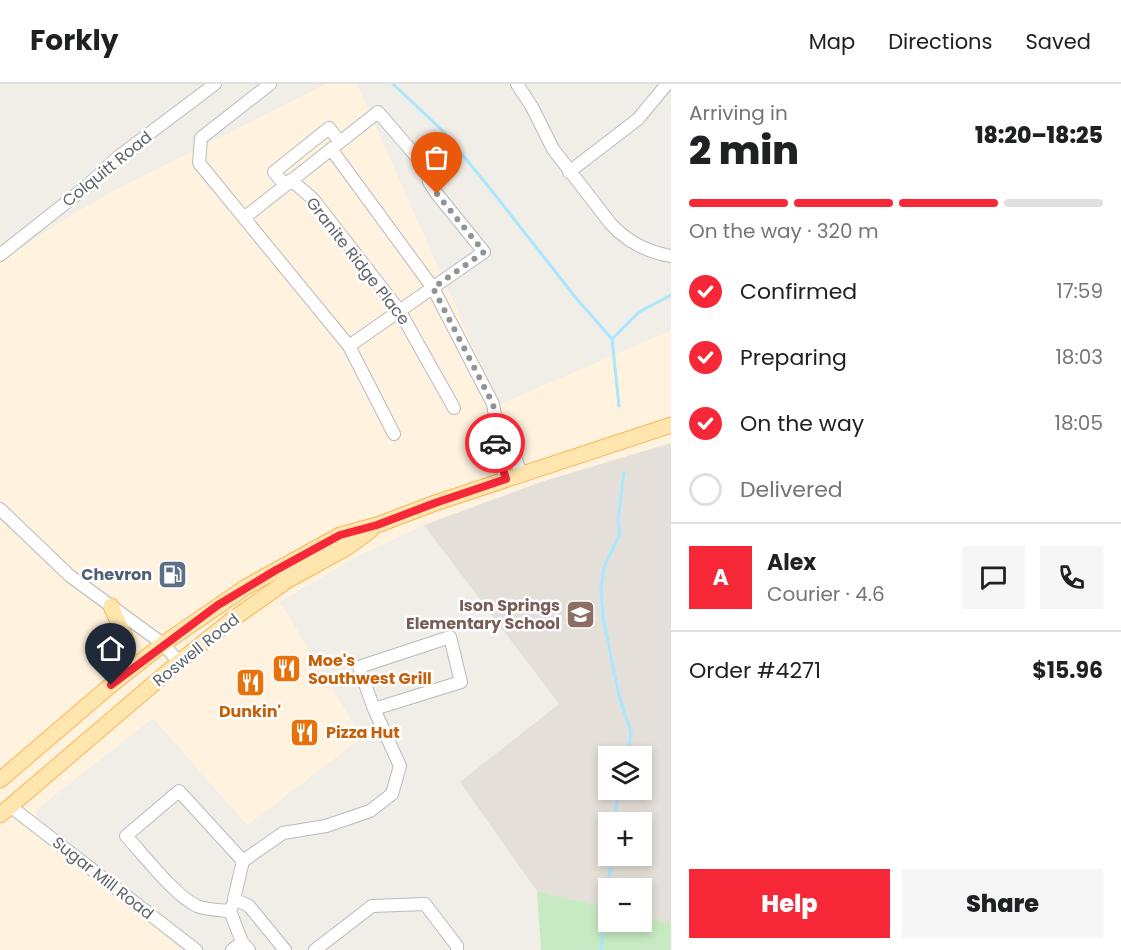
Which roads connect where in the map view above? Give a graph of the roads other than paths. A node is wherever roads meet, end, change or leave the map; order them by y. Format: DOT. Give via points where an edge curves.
graph roads {
  1 [pos="215,84"];
  2 [pos="270,84"];
  3 [pos="517,84"];
  4 [pos="667,84"];
  5 [pos="336,145"];
  6 [pos="569,172"];
  7 [pos="288,182"];
  8 [pos="244,218"];
  9 [pos="0,255"];
  10 [pos="671,256"];
  11 [pos="433,288"];
  12 [pos="399,310"];
  13 [pos="349,346"];
  14 [pos="454,408"];
  15 [pos="671,425"];
  16 [pos="394,434"];
  17 [pos="513,477"];
  18 [pos="0,509"];
  19 [pos="377,525"];
  20 [pos="111,606"];
  21 [pos="163,645"];
  22 [pos="179,662"];
  23 [pos="121,677"];
  24 [pos="374,709"];
  25 [pos="0,780"];
  26 [pos="5,811"];
  27 [pos="243,861"];
  28 [pos="232,905"];
  29 [pos="241,947"];
  30 [pos="196,950"];
  31 [pos="285,950"];
  32 [pos="315,950"];
  33 [pos="457,950"];
  1 -- 9 [label="street, Colquitt Road" via="118,157"];
  2 -- 8 [label="street" via="201,138 199,163"];
  3 -- 6 [label="street"];
  4 -- 6 [label="street" via="638,118"];
  5 -- 7 [label="street"];
  5 -- 7 [label="street" via="329,128 274,172"];
  5 -- 11 [label="street"];
  5 -- 11 [label="street" via="378,112 427,169 437,194 484,252"];
  6 -- 10 [label="street" via="619,233 638,246"];
  7 -- 8 [label="street"];
  7 -- 12 [label="street, Granite Ridge Place" via="313,199"];
  8 -- 13 [label="street"];
  11 -- 12 [label="street"];
  11 -- 17 [label="street" via="493,404 496,421 504,426"];
  12 -- 13 [label="street"];
  12 -- 14 [label="street, Granite Ridge Place"];
  13 -- 16 [label="street"];
  15 -- 17 [label="main road, Roswell Road"];
  17 -- 19 [label="main road, Roswell Road"];
  18 -- 20 [label="street" via="70,576"];
  19 -- 21 [label="main road, Roswell Road" via="340,535 276,570"];
  19 -- 22 [label="main road, Roswell Road" via="348,547 258,600"];
  20 -- 21 [label="street"];
  20 -- 23 [label="main road" via="127,642"];
  21 -- 22 [label="street"];
  21 -- 23 [label="main road, Roswell Road"];
  22 -- 26 [label="main road, Roswell Road"];
  23 -- 25 [label="main road, Roswell Road"];
  24 -- 24 [label="street" via="359,667 450,637 461,682"];
  24 -- 27 [label="street" via="400,766 392,794 370,811 326,826 284,833"];
  26 -- 30 [label="street, Sugar Mill Road"];
  27 -- 28 [label="street"];
  27 -- 28 [label="street" via="180,791 126,836 180,894 197,906"];
  28 -- 29 [label="street"];
  28 -- 31 [label="street" via="249,906"];
  32 -- 33 [label="street" via="372,906 425,904"];
}
